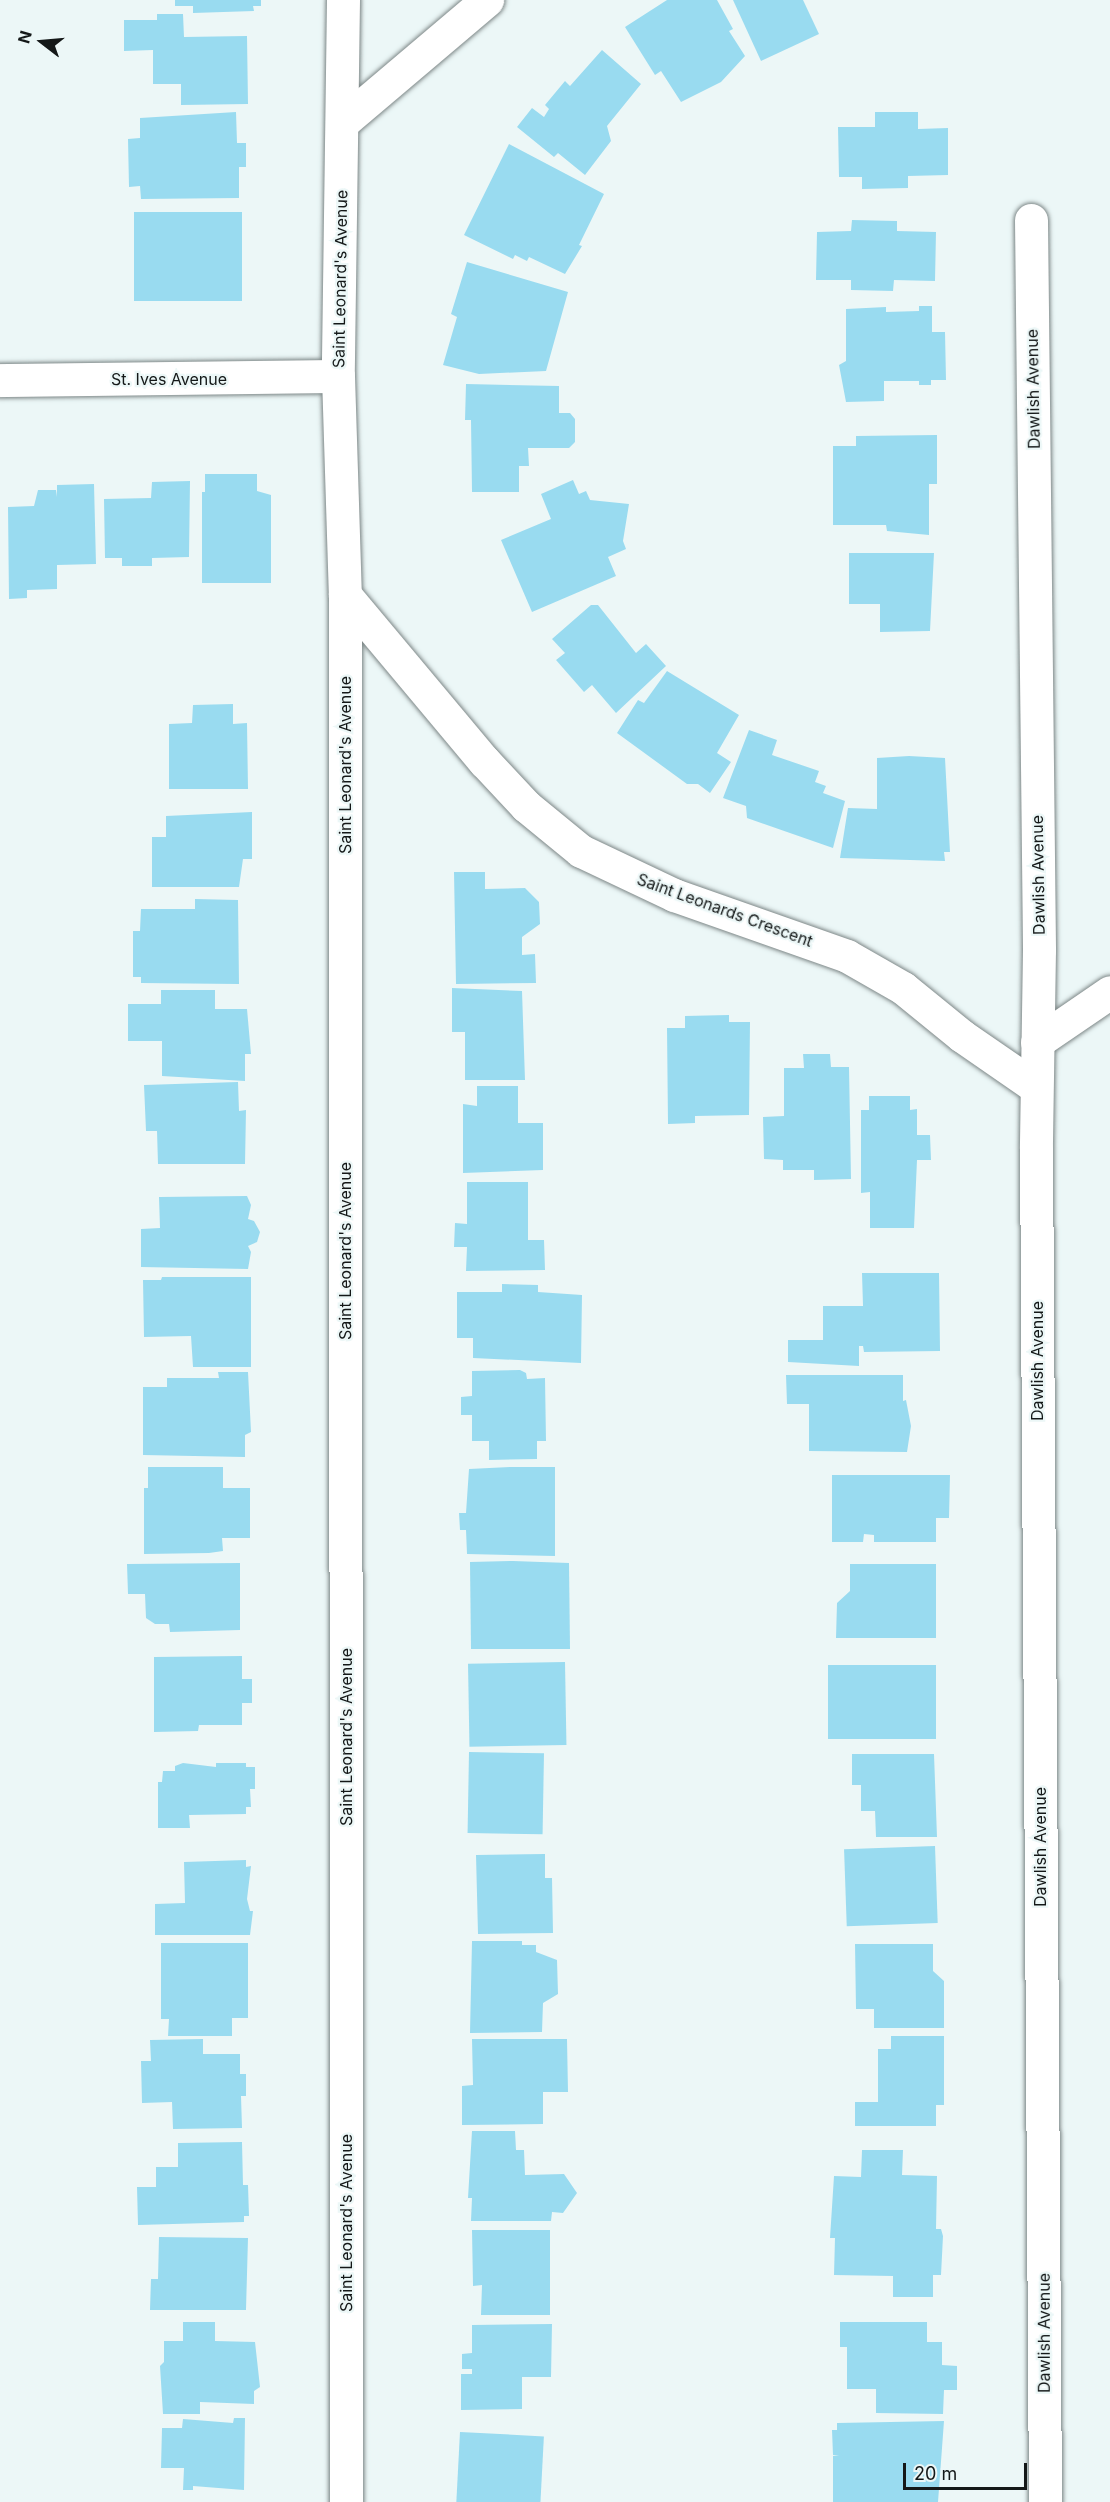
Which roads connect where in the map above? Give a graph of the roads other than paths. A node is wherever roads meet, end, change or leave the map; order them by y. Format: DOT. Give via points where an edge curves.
graph roads {
  1 [pos="343,0"];
  2 [pos="487,0"];
  3 [pos="343,122"];
  4 [pos="1031,220"];
  5 [pos="338,376"];
  6 [pos="0,380"];
  7 [pos="345,595"];
  8 [pos="1110,992"];
  9 [pos="1037,1042"];
  10 [pos="1036,1088"];
  11 [pos="346,2502"];
  12 [pos="1045,2502"];
  1 -- 3 [label="street, Saint Leonard's Avenue"];
  2 -- 3 [label="street"];
  3 -- 5 [label="street, Saint Leonard's Avenue"];
  4 -- 9 [label="street, Dawlish Avenue"];
  5 -- 6 [label="street, St. Ives Avenue"];
  5 -- 7 [label="street, Saint Leonard's Avenue"];
  7 -- 10 [label="street, Saint Leonards Crescent" via="484,761 526,806 581,851 674,895 847,956 903,988"];
  7 -- 11 [label="street, Saint Leonard's Avenue"];
  8 -- 9 [label="street"];
  9 -- 10 [label="street, Dawlish Avenue"];
  10 -- 12 [label="street, Dawlish Avenue"];
}
